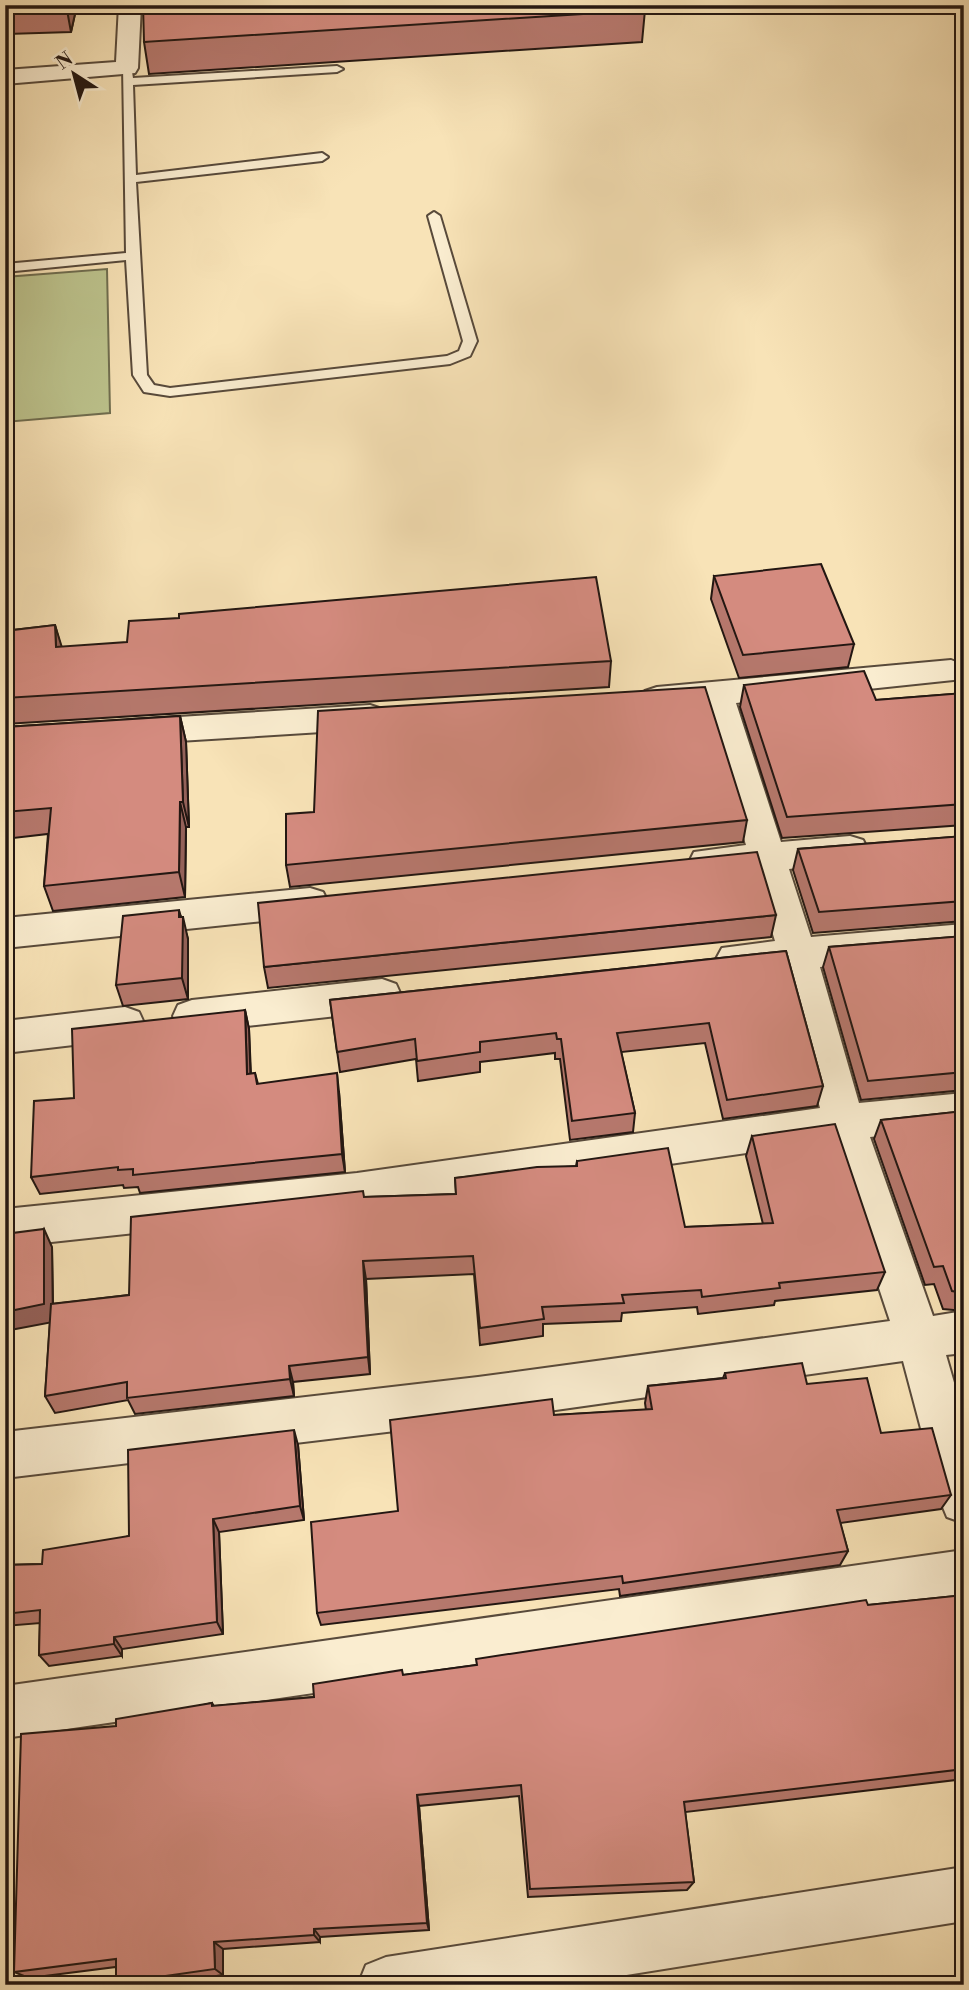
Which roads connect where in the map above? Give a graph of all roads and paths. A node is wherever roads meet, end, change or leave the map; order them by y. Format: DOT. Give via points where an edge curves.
graph roads {
  1 [pos="130,5"];
  2 [pos="337,69"];
  3 [pos="127,75"];
  4 [pos="5,77"];
  5 [pos="322,158"];
  6 [pos="130,179"];
  7 [pos="434,216"];
  8 [pos="132,257"];
  9 [pos="5,268"];
  10 [pos="951,671"];
  11 [pos="717,695"];
  12 [pos="620,701"];
  13 [pos="396,715"];
  14 [pos="103,733"];
  15 [pos="878,847"];
  16 [pos="766,856"];
  17 [pos="670,865"];
  18 [pos="342,898"];
  19 [pos="5,933"];
  20 [pos="964,939"];
  21 [pos="797,952"];
  22 [pos="701,962"];
  23 [pos="412,992"];
  24 [pos="5,1037"];
  25 [pos="964,1110"];
  26 [pos="844,1122"];
  27 [pos="5,1228"];
  28 [pos="964,1332"];
  29 [pos="919,1340"];
  30 [pos="5,1455"];
  31 [pos="964,1500"];
  32 [pos="964,1574"];
  33 [pos="5,1713"];
  34 [pos="964,1894"];
  35 [pos="386,1985"];
  1 -- 3 [label="street"];
  2 -- 3 [label="lane"];
  3 -- 4 [label="street"];
  3 -- 6 [label="lane"];
  5 -- 6 [label="lane"];
  6 -- 8 [label="lane"];
  7 -- 8 [label="lane" via="470,341 465,353 450,360 170,392 149,389 140,374"];
  8 -- 9 [label="lane"];
  10 -- 11 [label="street"];
  11 -- 12 [label="street"];
  11 -- 16 [label="street"];
  13 -- 14 [label="street"];
  15 -- 16 [label="street"];
  16 -- 17 [label="street"];
  16 -- 21 [label="street"];
  18 -- 19 [label="street"];
  20 -- 21 [label="street"];
  21 -- 22 [label="street"];
  21 -- 26 [label="street"];
  23 -- 24 [label="street"];
  25 -- 26 [label="street"];
  26 -- 27 [label="street" via="357,1191"];
  26 -- 29 [label="street"];
  28 -- 29 [label="street"];
  29 -- 30 [label="street"];
  29 -- 31 [label="street"];
  32 -- 33 [label="street"];
  34 -- 35 [label="street"];
}
